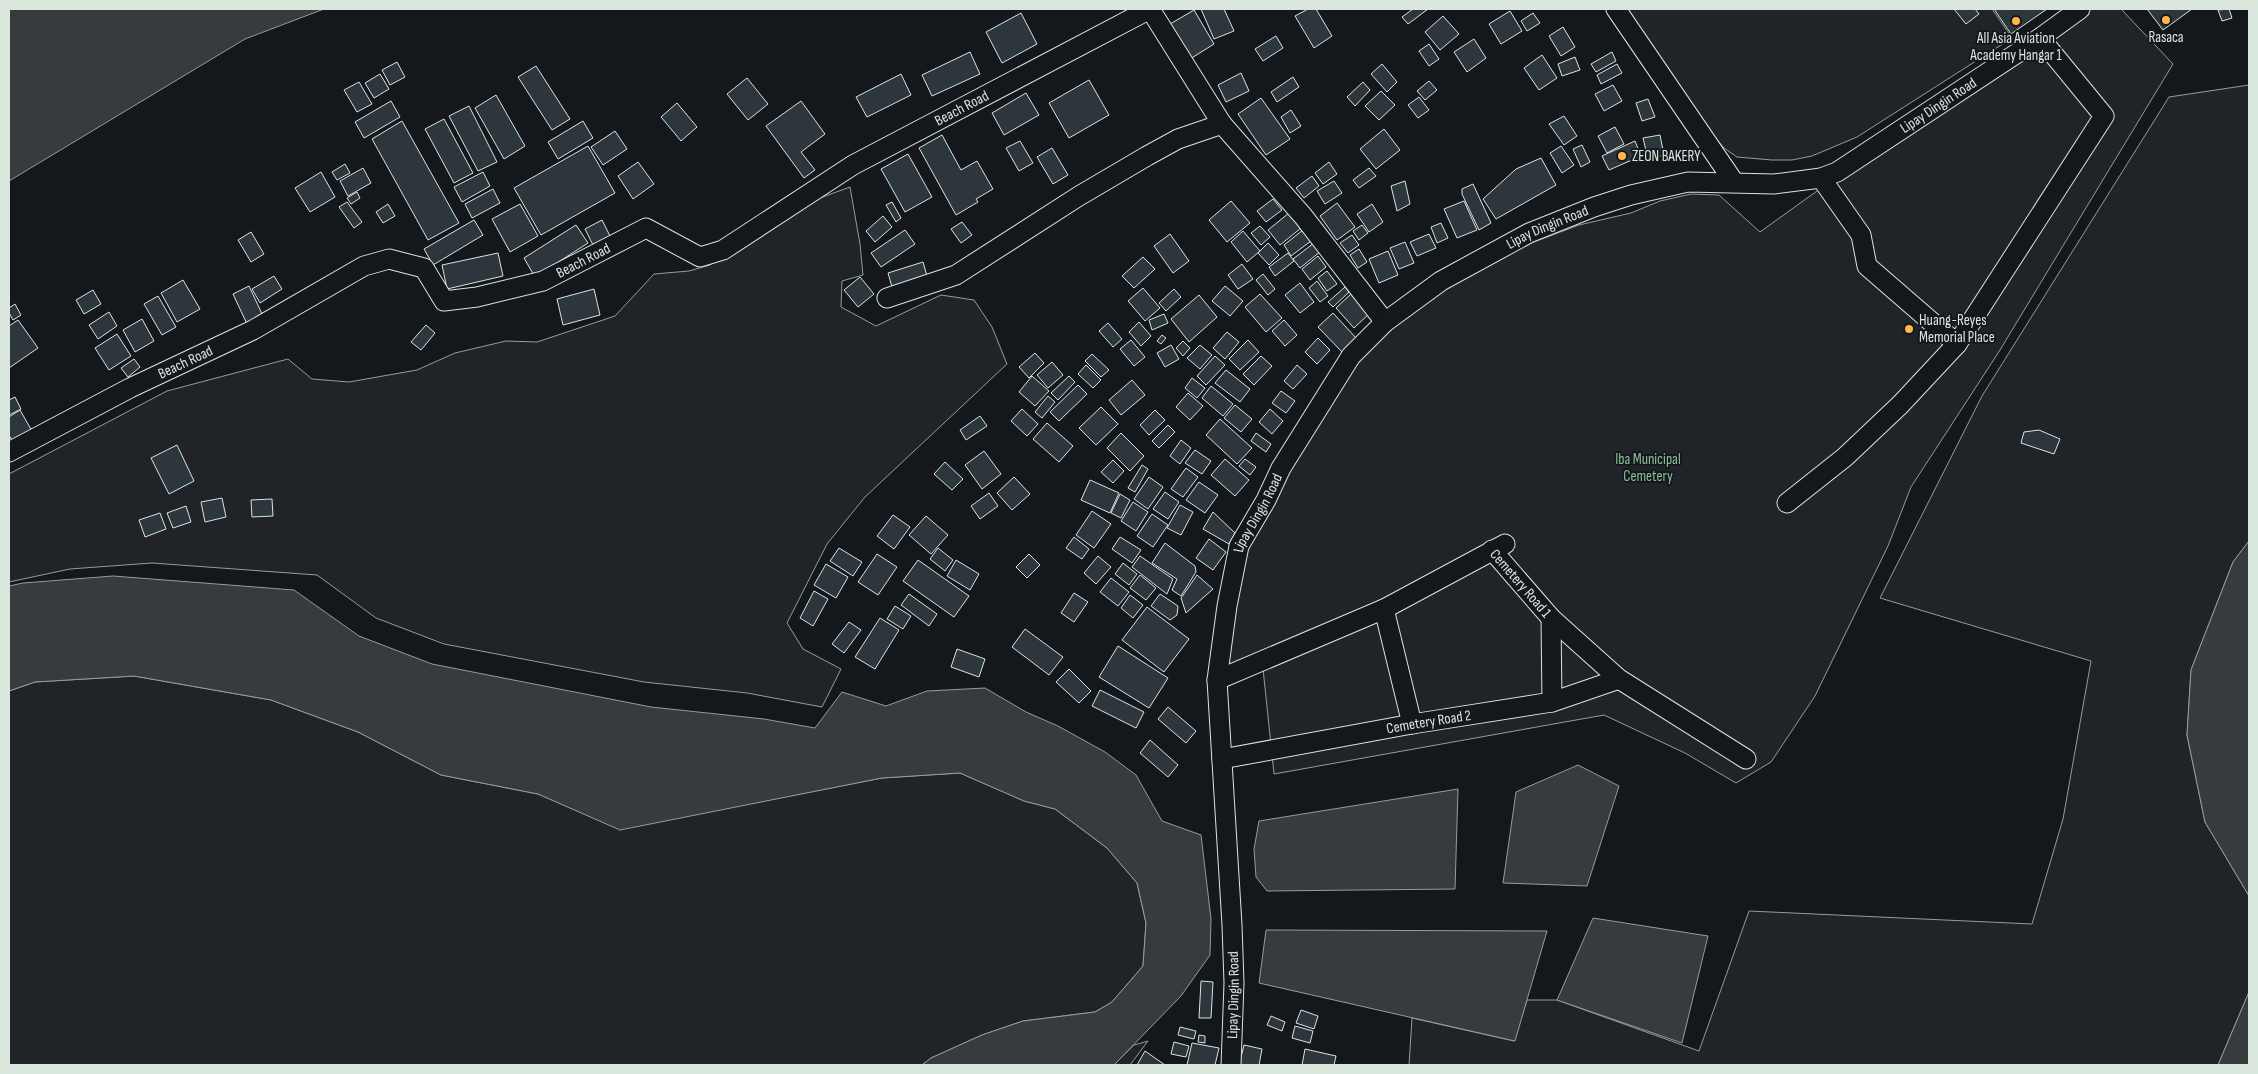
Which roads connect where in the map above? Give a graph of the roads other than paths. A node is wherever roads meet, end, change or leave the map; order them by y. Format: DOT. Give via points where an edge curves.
graph roads {
  1 [pos="1150,9"];
  2 [pos="1616,9"];
  3 [pos="2080,9"];
  4 [pos="2040,38"];
  5 [pos="1222,124"];
  6 [pos="1822,178"];
  7 [pos="1734,182"];
  8 [pos="887,298"];
  9 [pos="1385,322"];
  10 [pos="1957,344"];
  11 [pos="9,452"];
  12 [pos="1787,504"];
  13 [pos="1384,609"];
  14 [pos="1551,618"];
  15 [pos="1619,679"];
  16 [pos="1217,680"];
  17 [pos="1552,702"];
  18 [pos="1412,724"];
  19 [pos="1222,759"];
  20 [pos="1746,759"];
  21 [pos="1231,1065"];
  1 -- 5 [label="street"];
  1 -- 11 [label="street, Beach Road" via="853,165 723,250 700,257 646,228 542,281 477,297 444,301 424,268 389,259 364,266 252,330 130,388"];
  2 -- 7 [label="street"];
  3 -- 4 [label="street, Lipay Dingin Road"];
  4 -- 6 [label="street, Lipay Dingin Road" via="1837,172"];
  4 -- 10 [label="street" via="2104,116"];
  5 -- 8 [label="street" via="1178,139 1148,156 956,275"];
  5 -- 9 [label="street" via="1303,216"];
  6 -- 7 [label="street, Lipay Dingin Road" via="1774,184"];
  6 -- 10 [label="street" via="1861,235 1868,266"];
  7 -- 9 [label="street, Lipay Dingin Road" via="1688,182 1631,195 1529,232 1441,281"];
  9 -- 16 [label="street, Lipay Dingin Road" via="1351,356 1334,382 1281,468 1239,546"];
  10 -- 12 [label="street" via="1846,458"];
  13 -- 14 [label="street, Cemetery Road 1" via="1498,547"];
  13 -- 16 [label="street, Cemetery Road 1"];
  13 -- 18 [label="street"];
  14 -- 15 [label="street, Cemetery Road 1"];
  14 -- 17 [label="street"];
  15 -- 17 [label="street, Cemetery Road 2"];
  15 -- 20 [label="street, Cemetery Road 1"];
  16 -- 19 [label="street, Lipay Dingin Road"];
  17 -- 18 [label="street, Cemetery Road 2"];
  18 -- 19 [label="street, Cemetery Road 2"];
  19 -- 21 [label="street, Lipay Dingin Road" via="1234,983"];
}
